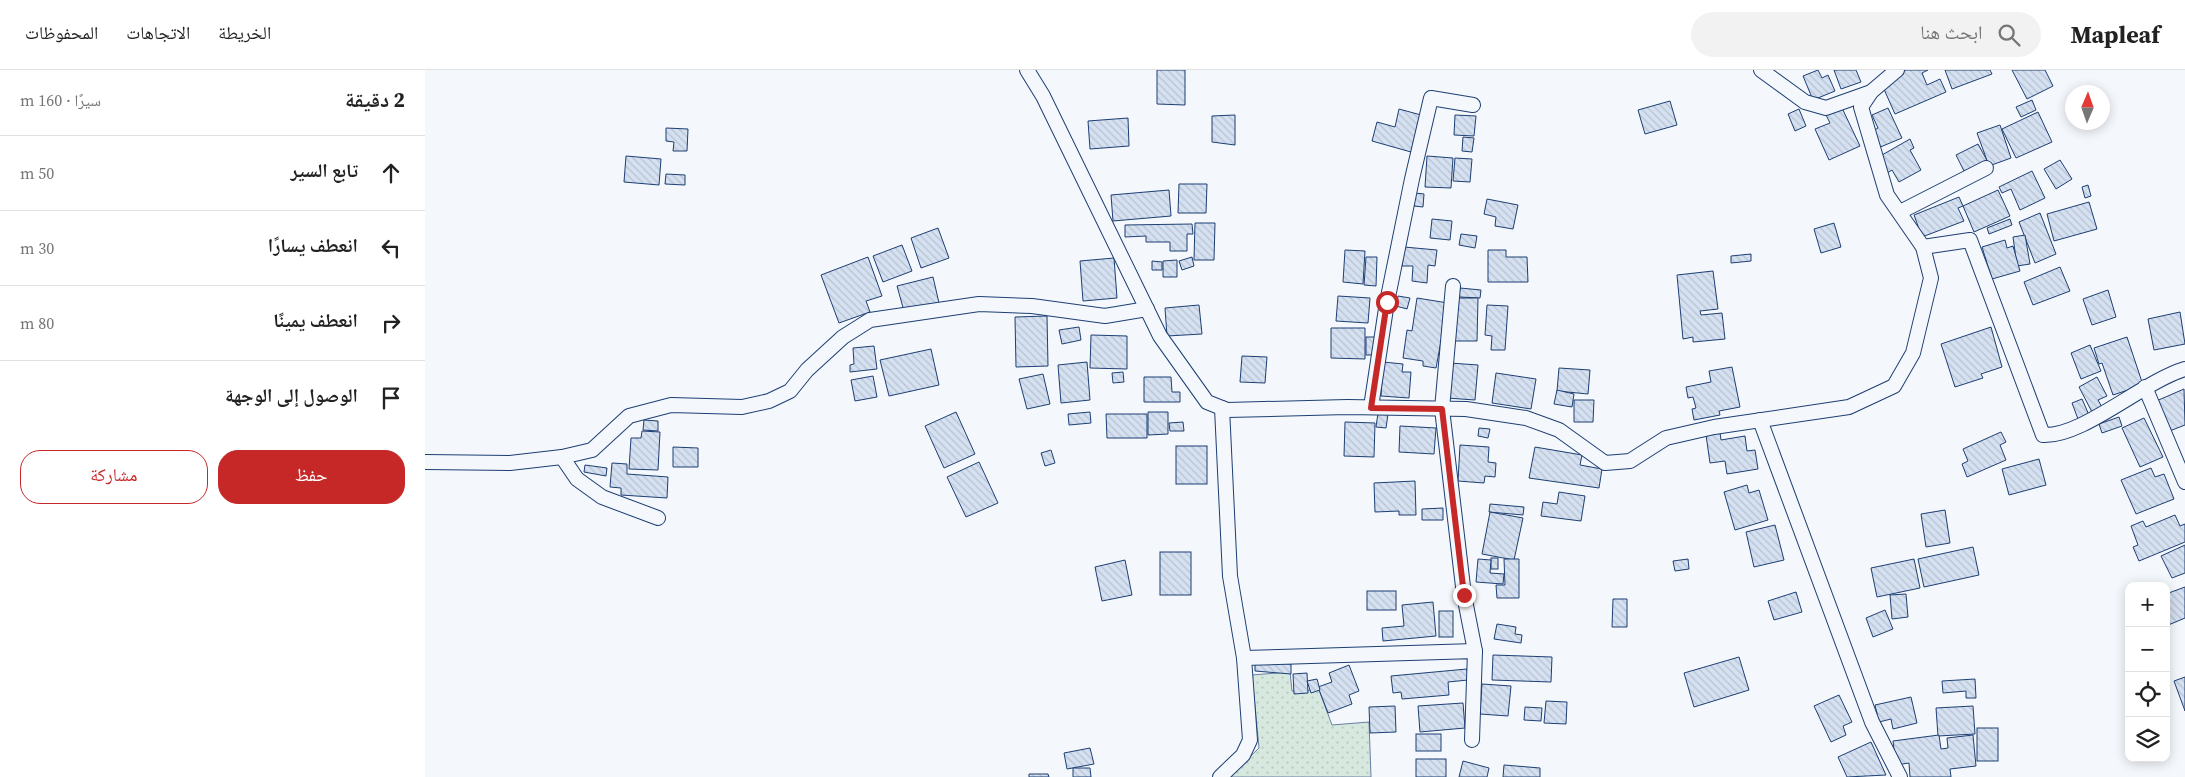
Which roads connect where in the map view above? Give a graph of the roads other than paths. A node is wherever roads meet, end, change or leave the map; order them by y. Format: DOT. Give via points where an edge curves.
graph roads {
  1 [pos="1027,70"];
  2 [pos="1761,70"];
  3 [pos="1897,70"];
  4 [pos="1871,92"];
  5 [pos="1473,105"];
  6 [pos="1986,168"];
  7 [pos="1900,212"];
  8 [pos="1923,247"];
  9 [pos="1453,286"];
  10 [pos="1147,309"];
  11 [pos="2185,369"];
  12 [pos="2145,387"];
  13 [pos="1222,408"];
  14 [pos="1371,408"];
  15 [pos="1442,409"];
  16 [pos="1760,420"];
  17 [pos="562,457"];
  18 [pos="425,462"];
  19 [pos="2185,482"];
  20 [pos="658,518"];
  21 [pos="1475,650"];
  22 [pos="1244,658"];
  23 [pos="1472,740"];
  24 [pos="1220,777"];
  25 [pos="1900,777"];
  1 -- 10 [label="street" via="1043,96"];
  2 -- 4 [label="street" via="1805,102 1826,108"];
  3 -- 4 [label="street"];
  4 -- 7 [label="street" via="1861,107 1887,194"];
  5 -- 14 [label="street" via="1431,98 1389,293"];
  6 -- 7 [label="street"];
  7 -- 8 [label="street"];
  8 -- 12 [label="street" via="1971,240 2043,435 2052,436 2078,426"];
  8 -- 16 [label="street" via="1931,278 1913,353 1894,386 1849,407"];
  9 -- 15 [label="street"];
  10 -- 13 [label="street" via="1160,336 1207,402"];
  10 -- 17 [label="street" via="1105,316 1032,306 979,304 869,320 843,337 807,370 790,391 769,401 742,407 671,405 629,416 592,450"];
  11 -- 12 [label="street"];
  12 -- 19 [label="street"];
  13 -- 14 [label="street"];
  13 -- 22 [label="street" via="1230,576"];
  14 -- 15 [label="street"];
  15 -- 16 [label="street" via="1466,409 1526,418 1559,430 1605,463 1630,462 1666,438"];
  15 -- 21 [label="street" via="1464,595"];
  16 -- 25 [label="street" via="1872,722"];
  17 -- 18 [label="street" via="510,463"];
  17 -- 20 [label="street" via="577,479 602,497"];
  21 -- 22 [label="street"];
  21 -- 23 [label="street"];
  22 -- 24 [label="street" via="1250,740 1243,755"];
}
